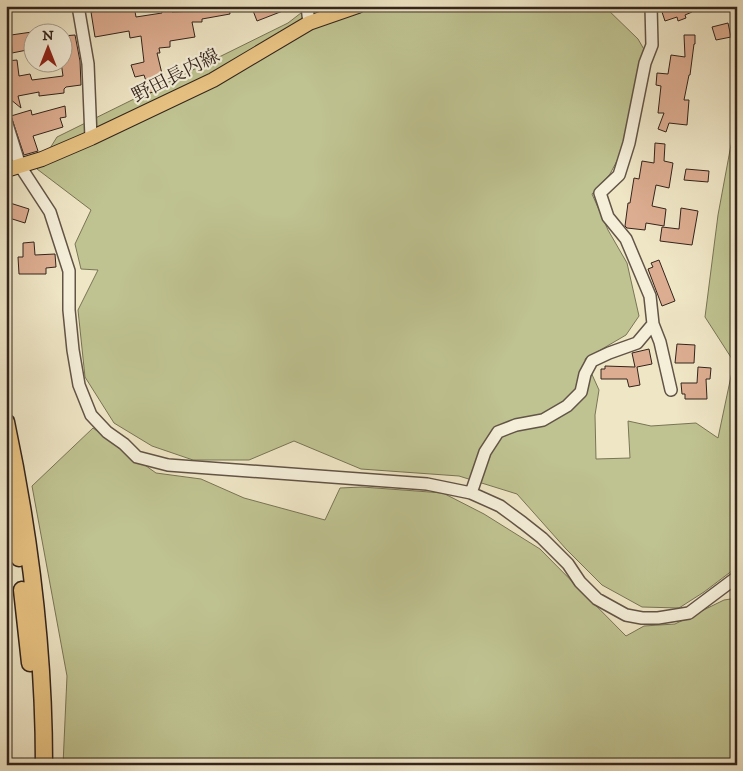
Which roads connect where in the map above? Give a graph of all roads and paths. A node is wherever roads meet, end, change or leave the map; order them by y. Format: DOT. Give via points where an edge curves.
graph roads {
  1 [pos="78,6"];
  2 [pos="307,6"];
  3 [pos="358,6"];
  4 [pos="651,6"];
  5 [pos="309,24"];
  6 [pos="6,121"];
  7 [pos="91,138"];
  8 [pos="20,166"];
  9 [pos="6,170"];
  10 [pos="653,324"];
  11 [pos="670,390"];
  12 [pos="6,422"];
  13 [pos="6,482"];
  14 [pos="471,493"];
  15 [pos="737,577"];
  16 [pos="34,765"];
  17 [pos="44,765"];
  1 -- 7 [label="street" via="88,64"];
  2 -- 5 [label="street"];
  3 -- 5 [label="main road, 野田長内線"];
  4 -- 10 [label="street" via="652,45 645,63 629,143 619,175 600,193 608,217 626,239 650,296"];
  5 -- 7 [label="main road, 野田長内線" via="213,80"];
  6 -- 8 [label="street"];
  7 -- 8 [label="main road, 野田長内線"];
  8 -- 9 [label="main road, 野田長内線"];
  8 -- 14 [label="street" via="50,212 68,271 73,350 80,385 91,415 137,457 168,465 427,484"];
  10 -- 11 [label="street"];
  10 -- 14 [label="street" via="638,343 592,362 581,392 566,406 543,420 498,432 485,452"];
  12 -- 17 [label="highway" via="29,551 39,637"];
  13 -- 16 [label="highway" via="29,649"];
  14 -- 15 [label="street" via="500,506 523,523 568,564 597,599 626,615 658,618 688,613"];
}
